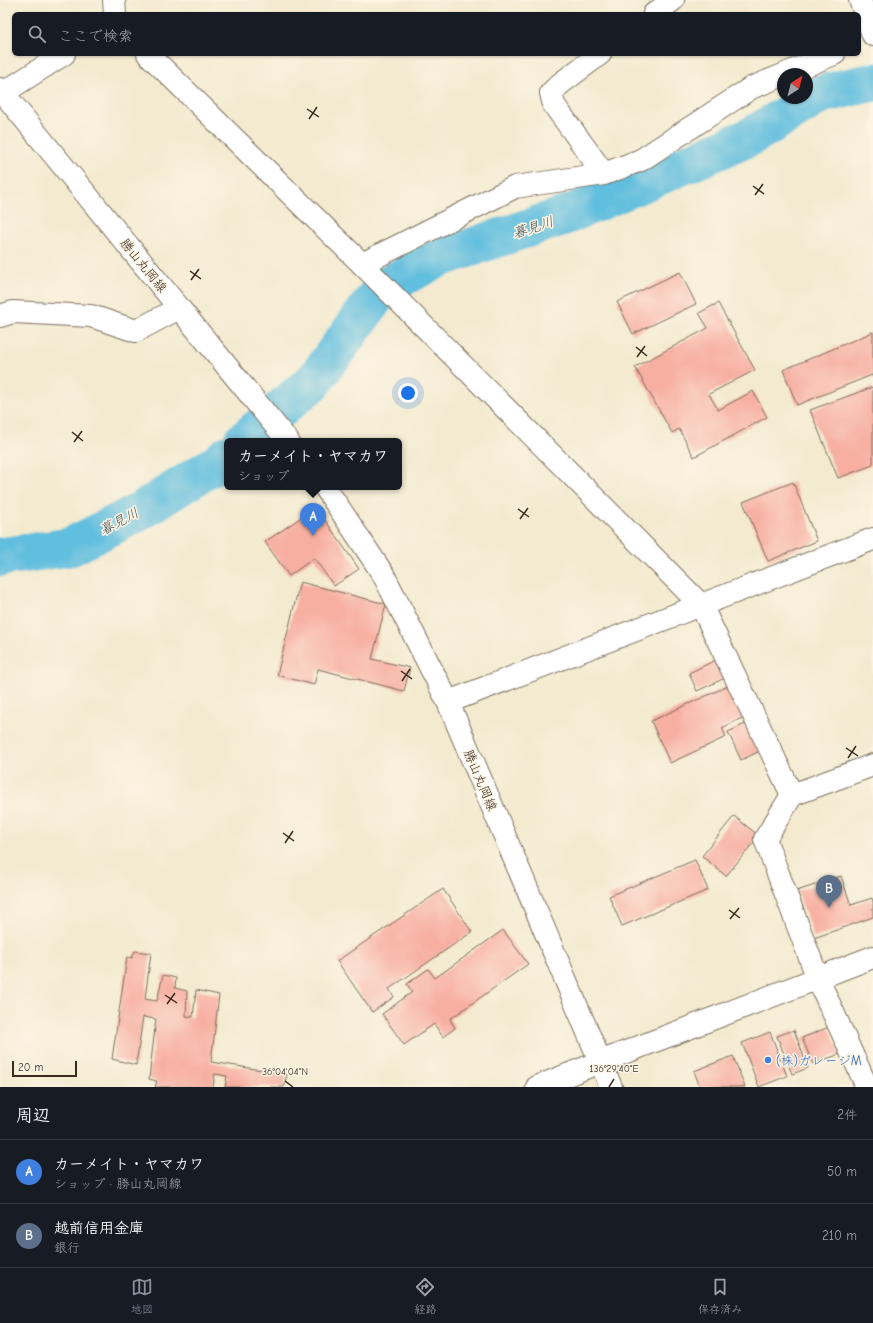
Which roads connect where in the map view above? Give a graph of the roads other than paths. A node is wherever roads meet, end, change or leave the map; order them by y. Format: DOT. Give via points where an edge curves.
graph roads {
  1 [pos="114,0"];
  2 [pos="673,0"];
  3 [pos="860,0"];
  4 [pos="115,12"];
  5 [pos="657,12"];
  6 [pos="873,36"];
  7 [pos="861,43"];
  8 [pos="61,56"];
  9 [pos="150,56"];
  10 [pos="597,56"];
  11 [pos="829,56"];
  12 [pos="799,68"];
  13 [pos="777,77"];
  14 [pos="2,91"];
  15 [pos="604,174"];
  16 [pos="367,268"];
  17 [pos="179,308"];
  18 [pos="0,316"];
  19 [pos="286,438"];
  20 [pos="326,490"];
  21 [pos="873,539"];
  22 [pos="701,605"];
  23 [pos="448,702"];
  24 [pos="873,765"];
  25 [pos="792,795"];
  26 [pos="873,957"];
  27 [pos="818,979"];
  28 [pos="600,1062"];
  29 [pos="537,1087"];
  30 [pos="611,1087"];
  31 [pos="867,1087"];
  1 -- 4 [label="street"];
  2 -- 5 [label="street"];
  3 -- 6 [label="street"];
  6 -- 7 [label="street"];
  8 -- 14 [label="street"];
  9 -- 16 [label="street"];
  10 -- 15 [label="street" via="551,93 554,105"];
  11 -- 12 [label="street"];
  13 -- 15 [label="street" via="751,88 641,160"];
  14 -- 17 [label="street, 勝山丸岡線"];
  15 -- 16 [label="street" via="515,187"];
  16 -- 22 [label="street"];
  17 -- 18 [label="street" via="136,331 91,316 13,312"];
  17 -- 19 [label="street, 勝山丸岡線"];
  20 -- 23 [label="street, 勝山丸岡線" via="383,574"];
  21 -- 22 [label="street"];
  22 -- 23 [label="street"];
  22 -- 25 [label="street"];
  23 -- 28 [label="street, 勝山丸岡線"];
  24 -- 25 [label="street"];
  25 -- 27 [label="street" via="765,839"];
  26 -- 27 [label="street"];
  27 -- 28 [label="street"];
  27 -- 31 [label="street"];
  28 -- 29 [label="street"];
  28 -- 30 [label="street, 勝山丸岡線"];
}
